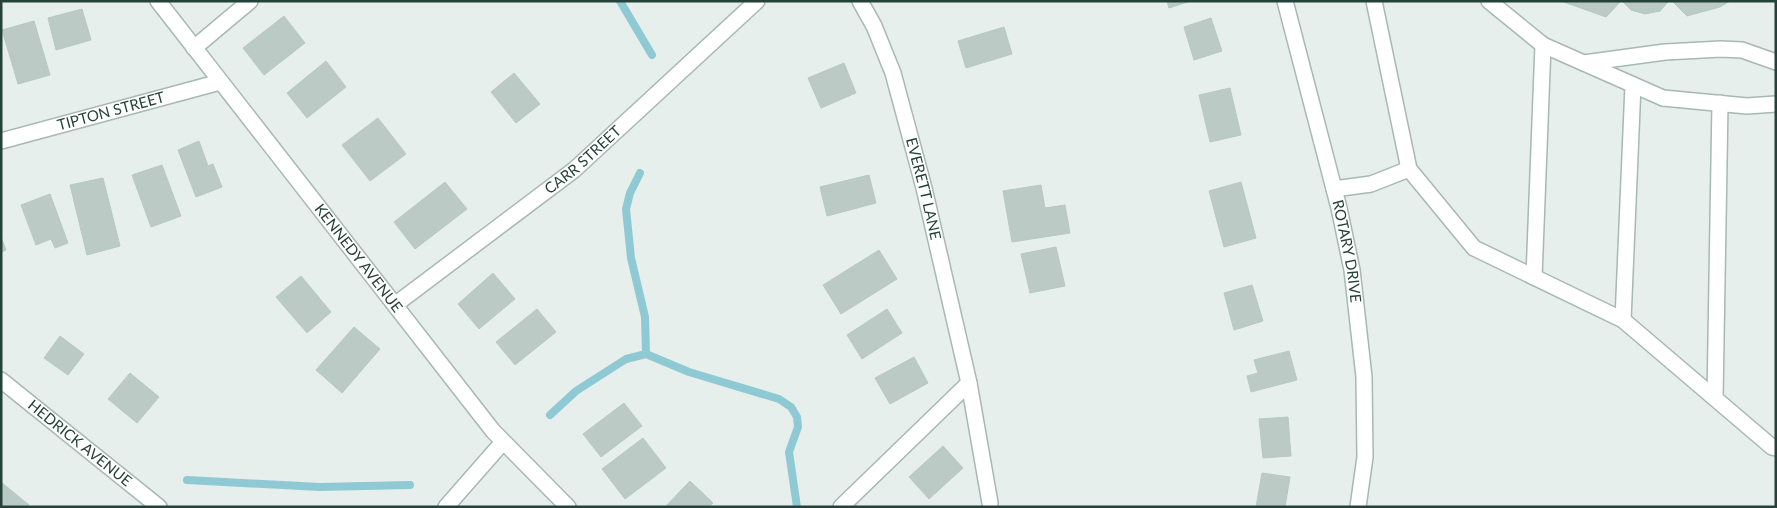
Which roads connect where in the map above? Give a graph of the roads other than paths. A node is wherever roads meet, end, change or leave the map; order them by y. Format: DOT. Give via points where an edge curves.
graph roads {
  1 [pos="158,1"];
  2 [pos="250,1"];
  3 [pos="757,1"];
  4 [pos="860,1"];
  5 [pos="1285,1"];
  6 [pos="1374,1"];
  7 [pos="1489,1"];
  8 [pos="1543,45"];
  9 [pos="194,48"];
  10 [pos="1776,62"];
  11 [pos="1584,63"];
  12 [pos="220,82"];
  13 [pos="1633,85"];
  14 [pos="1720,103"];
  15 [pos="1776,104"];
  16 [pos="1,141"];
  17 [pos="1409,169"];
  18 [pos="1334,189"];
  19 [pos="1534,277"];
  20 [pos="396,304"];
  21 [pos="1623,320"];
  22 [pos="1,380"];
  23 [pos="969,383"];
  24 [pos="1715,398"];
  25 [pos="503,442"];
  26 [pos="1776,448"];
  27 [pos="990,503"];
  28 [pos="159,507"];
  29 [pos="446,507"];
  30 [pos="568,507"];
  31 [pos="842,507"];
  32 [pos="1358,507"];
  1 -- 9 [label="street, KENNEDY AVENUE"];
  2 -- 9 [label="street"];
  3 -- 20 [label="street, CARR STREET" via="574,170"];
  4 -- 23 [label="street, EVERETT LANE" via="893,73 924,188"];
  5 -- 18 [label="street, ROTARY DRIVE"];
  6 -- 17 [label="street"];
  7 -- 8 [label="street"];
  8 -- 11 [label="street"];
  8 -- 19 [label="street"];
  9 -- 12 [label="street, KENNEDY AVENUE"];
  10 -- 11 [label="street" via="1742,50 1721,49 1665,52"];
  11 -- 13 [label="street"];
  12 -- 16 [label="street, TIPTON STREET"];
  12 -- 20 [label="street, KENNEDY AVENUE"];
  13 -- 14 [label="street" via="1663,98"];
  13 -- 21 [label="street"];
  14 -- 15 [label="street" via="1747,106"];
  14 -- 24 [label="street"];
  17 -- 18 [label="street" via="1370,184"];
  17 -- 19 [label="street" via="1474,248"];
  18 -- 32 [label="street, ROTARY DRIVE" via="1352,270 1364,377 1365,457"];
  19 -- 21 [label="street"];
  20 -- 25 [label="street, KENNEDY AVENUE"];
  21 -- 24 [label="street"];
  22 -- 28 [label="street, HEDRICK AVENUE"];
  23 -- 27 [label="street, EVERETT LANE"];
  23 -- 31 [label="street"];
  24 -- 26 [label="street"];
  25 -- 29 [label="street"];
  25 -- 30 [label="street, KENNEDY AVENUE"];
}
